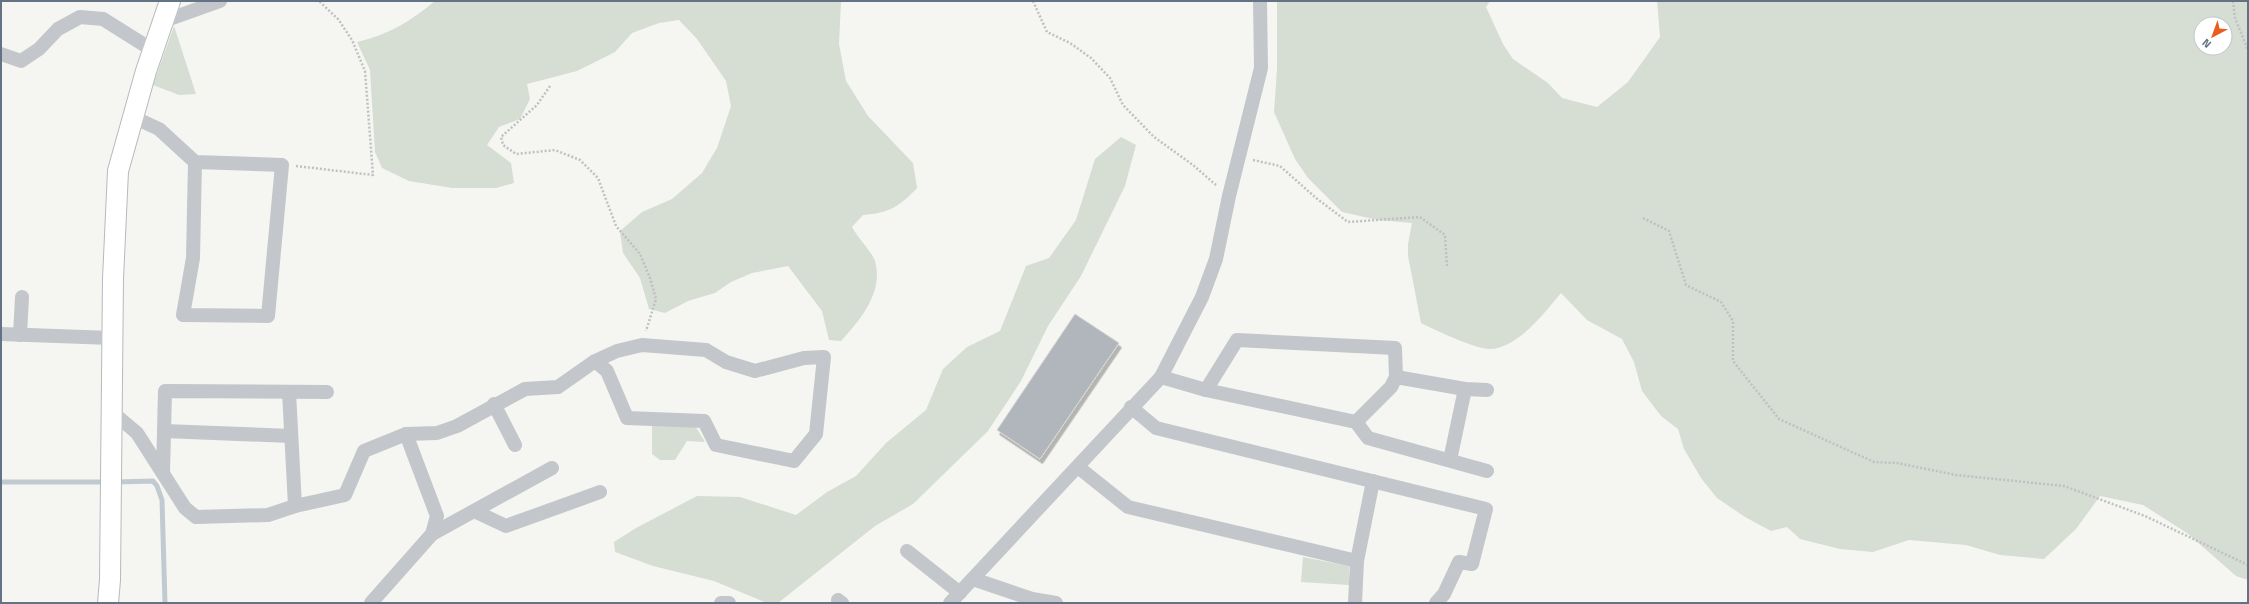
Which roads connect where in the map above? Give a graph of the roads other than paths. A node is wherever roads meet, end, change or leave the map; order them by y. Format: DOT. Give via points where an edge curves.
graph roads {
  1 [pos="170,1"];
  2 [pos="220,1"];
  3 [pos="1260,1"];
  4 [pos="164,21"];
  5 [pos="154,51"];
  6 [pos="1,54"];
  7 [pos="133,118"];
  8 [pos="196,162"];
  9 [pos="22,297"];
  10 [pos="1,334"];
  11 [pos="20,335"];
  12 [pos="112,338"];
  13 [pos="595,361"];
  14 [pos="1161,377"];
  15 [pos="1396,377"];
  16 [pos="1465,389"];
  17 [pos="1206,390"];
  18 [pos="1487,390"];
  19 [pos="289,392"];
  20 [pos="327,392"];
  21 [pos="494,404"];
  22 [pos="1131,408"];
  23 [pos="112,412"];
  24 [pos="1356,422"];
  25 [pos="164,431"];
  26 [pos="406,434"];
  27 [pos="291,436"];
  28 [pos="514,445"];
  29 [pos="1450,460"];
  30 [pos="1078,467"];
  31 [pos="552,468"];
  32 [pos="1487,470"];
  33 [pos="163,473"];
  34 [pos="1373,481"];
  35 [pos="600,492"];
  36 [pos="295,506"];
  37 [pos="474,511"];
  38 [pos="432,534"];
  39 [pos="907,551"];
  40 [pos="1357,561"];
  41 [pos="973,579"];
  42 [pos="960,593"];
  43 [pos="108,603"];
  44 [pos="370,603"];
  45 [pos="721,603"];
  46 [pos="729,603"];
  47 [pos="950,603"];
  48 [pos="1056,603"];
  49 [pos="1355,603"];
  50 [pos="1436,603"];
  1 -- 4 [label="street"];
  2 -- 4 [label="street"];
  3 -- 14 [label="street" via="1261,68 1216,259 1202,297"];
  4 -- 5 [label="street"];
  5 -- 6 [label="street" via="103,19 80,16 58,29 39,49 22,61"];
  5 -- 7 [label="street"];
  7 -- 8 [label="street" via="159,129"];
  7 -- 12 [label="street" via="118,171"];
  8 -- 8 [label="street" via="194,258 183,315 268,316 282,165"];
  9 -- 11 [label="street"];
  10 -- 11 [label="street"];
  11 -- 12 [label="street"];
  12 -- 23 [label="street"];
  13 -- 13 [label="street" via="617,351 642,345 706,350 726,362 755,371 804,358 824,357 816,434 794,461 716,446 704,421 627,418 607,371"];
  13 -- 21 [label="street" via="558,387 525,388"];
  14 -- 17 [label="street"];
  14 -- 22 [label="street"];
  15 -- 16 [label="street"];
  15 -- 17 [label="street" via="1395,348 1237,340"];
  15 -- 24 [label="street" via="1391,387"];
  16 -- 18 [label="street"];
  16 -- 29 [label="street"];
  17 -- 24 [label="street"];
  19 -- 20 [label="street"];
  19 -- 25 [label="street" via="165,391"];
  19 -- 27 [label="street"];
  21 -- 26 [label="street" via="458,426 437,432"];
  21 -- 28 [label="street"];
  22 -- 30 [label="street"];
  22 -- 34 [label="street" via="1156,428"];
  23 -- 33 [label="street" via="136,433"];
  23 -- 43 [label="street"];
  24 -- 29 [label="street" via="1368,438"];
  25 -- 27 [label="street"];
  25 -- 33 [label="street"];
  26 -- 36 [label="street" via="364,451 345,495"];
  26 -- 38 [label="street" via="437,516"];
  27 -- 36 [label="street"];
  29 -- 32 [label="street"];
  30 -- 40 [label="street" via="1128,506"];
  30 -- 41 [label="street"];
  31 -- 37 [label="street"];
  33 -- 36 [label="street" via="185,508 196,517 268,515"];
  34 -- 40 [label="street"];
  34 -- 50 [label="street" via="1486,509 1472,564 1460,562 1444,594"];
  35 -- 37 [label="street" via="506,526"];
  37 -- 38 [label="street"];
  38 -- 44 [label="street"];
  39 -- 42 [label="street"];
  40 -- 49 [label="street"];
  41 -- 42 [label="street"];
  41 -- 48 [label="street" via="1032,599"];
  42 -- 47 [label="street"];
  45 -- 46 [label="street"];
}
